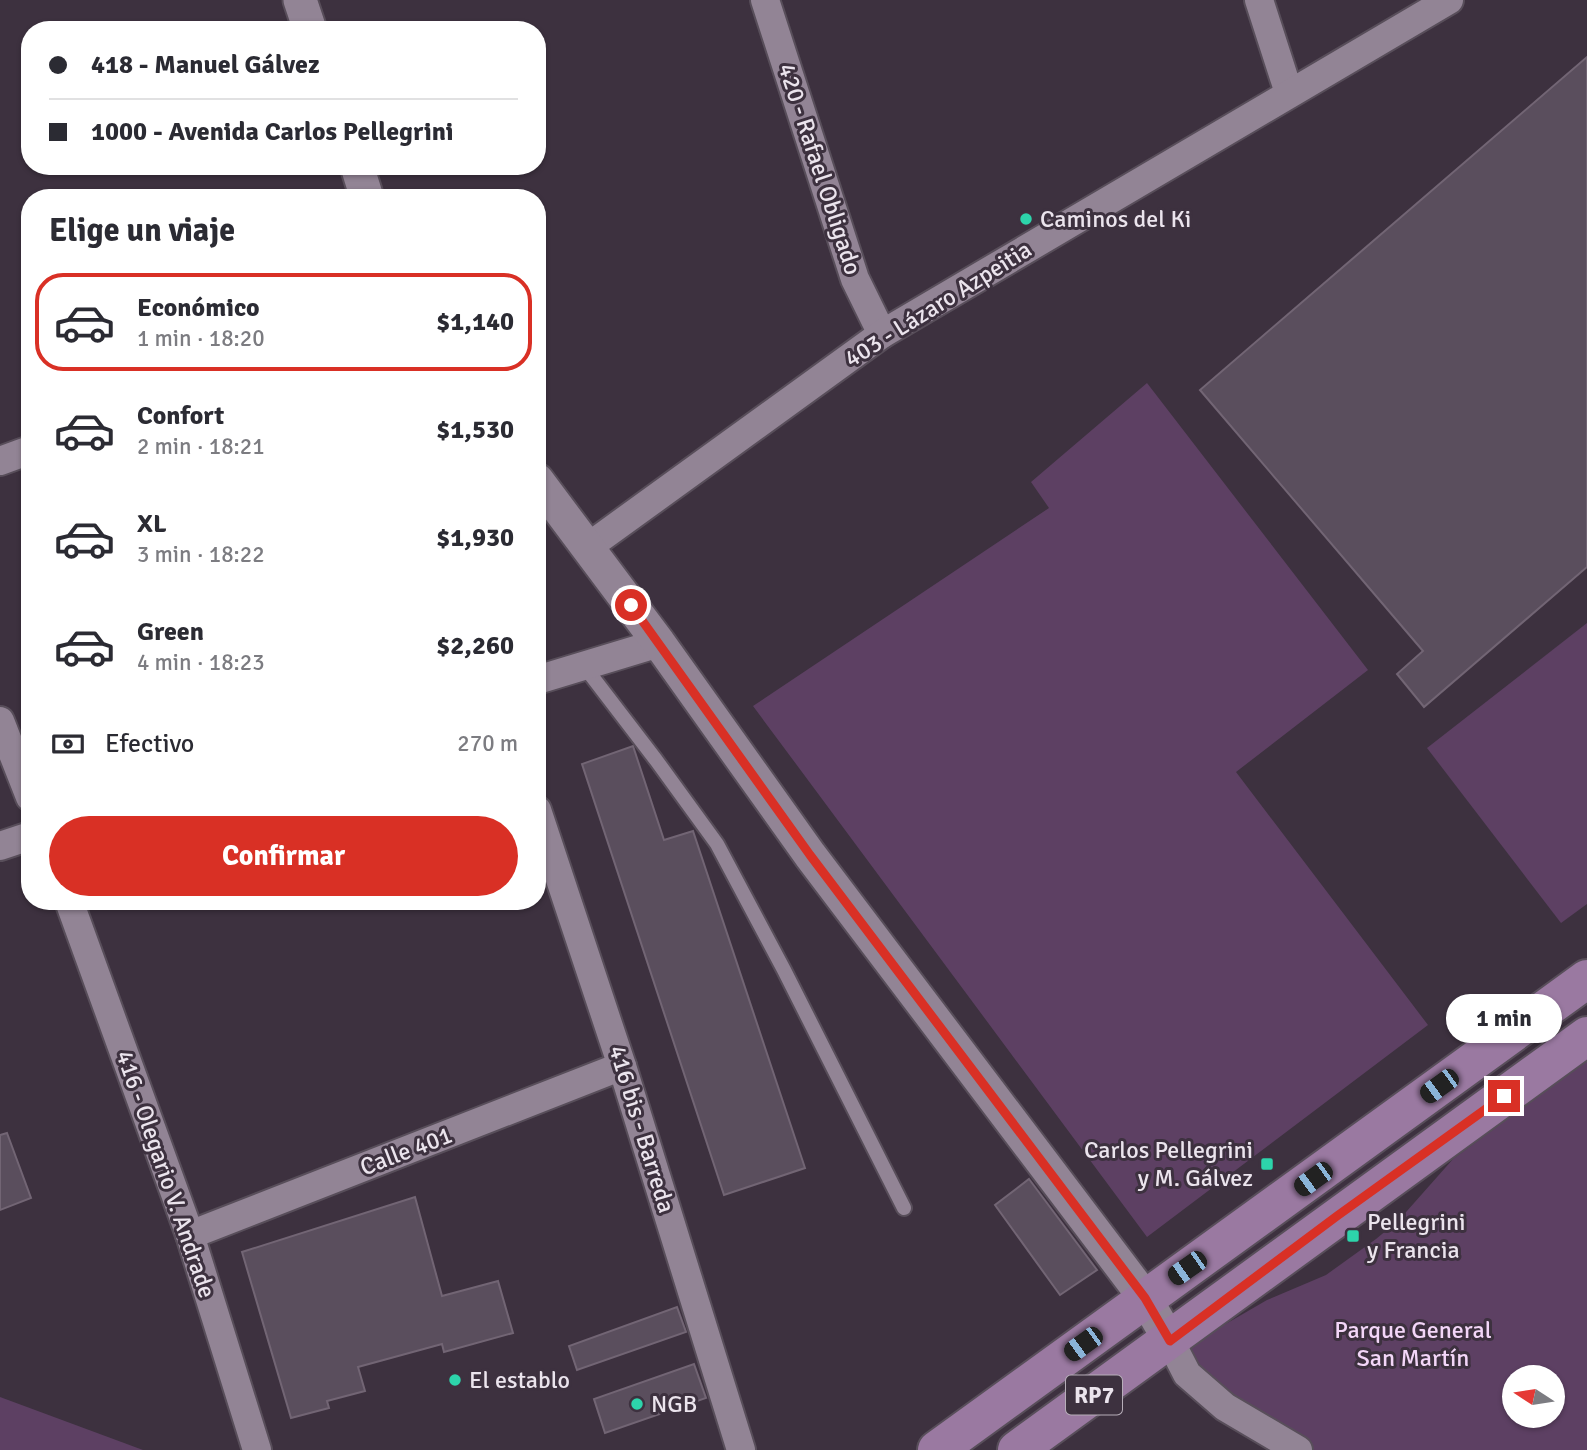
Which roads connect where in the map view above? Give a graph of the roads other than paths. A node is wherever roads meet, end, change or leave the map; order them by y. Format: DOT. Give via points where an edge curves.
graph roads {
  1 [pos="300,0"];
  2 [pos="765,0"];
  3 [pos="1259,0"];
  4 [pos="1449,0"];
  5 [pos="307,21"];
  6 [pos="1289,93"];
  7 [pos="882,334"];
  8 [pos="21,453"];
  9 [pos="0,461"];
  10 [pos="546,492"];
  11 [pos="588,547"];
  12 [pos="659,643"];
  13 [pos="584,666"];
  14 [pos="546,677"];
  15 [pos="0,721"];
  16 [pos="21,774"];
  17 [pos="546,837"];
  18 [pos="21,839"];
  19 [pos="0,846"];
  20 [pos="72,910"];
  21 [pos="1587,979"];
  22 [pos="1587,1037"];
  23 [pos="622,1066"];
  24 [pos="904,1208"];
  25 [pos="190,1235"];
  26 [pos="1145,1298"];
  27 [pos="1170,1341"];
  28 [pos="249,1447"];
  29 [pos="739,1450"];
  30 [pos="937,1450"];
  31 [pos="1017,1450"];
  32 [pos="1298,1450"];
  1 -- 5 [label="street"];
  2 -- 7 [label="street, 420 - Rafael Obligado" via="855,279"];
  3 -- 6 [label="street"];
  4 -- 6 [label="street, 403 - Lázaro Azpeitia"];
  6 -- 7 [label="street, 403 - Lázaro Azpeitia"];
  7 -- 11 [label="street, 403 - Lázaro Azpeitia"];
  8 -- 9 [label="street"];
  10 -- 11 [label="street"];
  11 -- 12 [label="street"];
  12 -- 13 [label="street"];
  12 -- 26 [label="street" via="818,866"];
  13 -- 14 [label="street"];
  13 -- 24 [label="lane" via="717,844"];
  15 -- 16 [label="street"];
  17 -- 23 [label="street, 416 bis - Barreda"];
  18 -- 19 [label="street"];
  20 -- 25 [label="street, 416 - Olegario V. Andrade"];
  21 -- 26 [label="main road, RP7"];
  22 -- 27 [label="main road, RP7"];
  23 -- 25 [label="street, Calle 401"];
  23 -- 29 [label="street, 416 bis - Barreda"];
  25 -- 28 [label="street, 416 - Olegario V. Andrade"];
  26 -- 27 [label="street"];
  26 -- 30 [label="main road, RP7"];
  27 -- 31 [label="main road, RP7"];
  27 -- 32 [label="street" via="1187,1374 1225,1407"];
}
